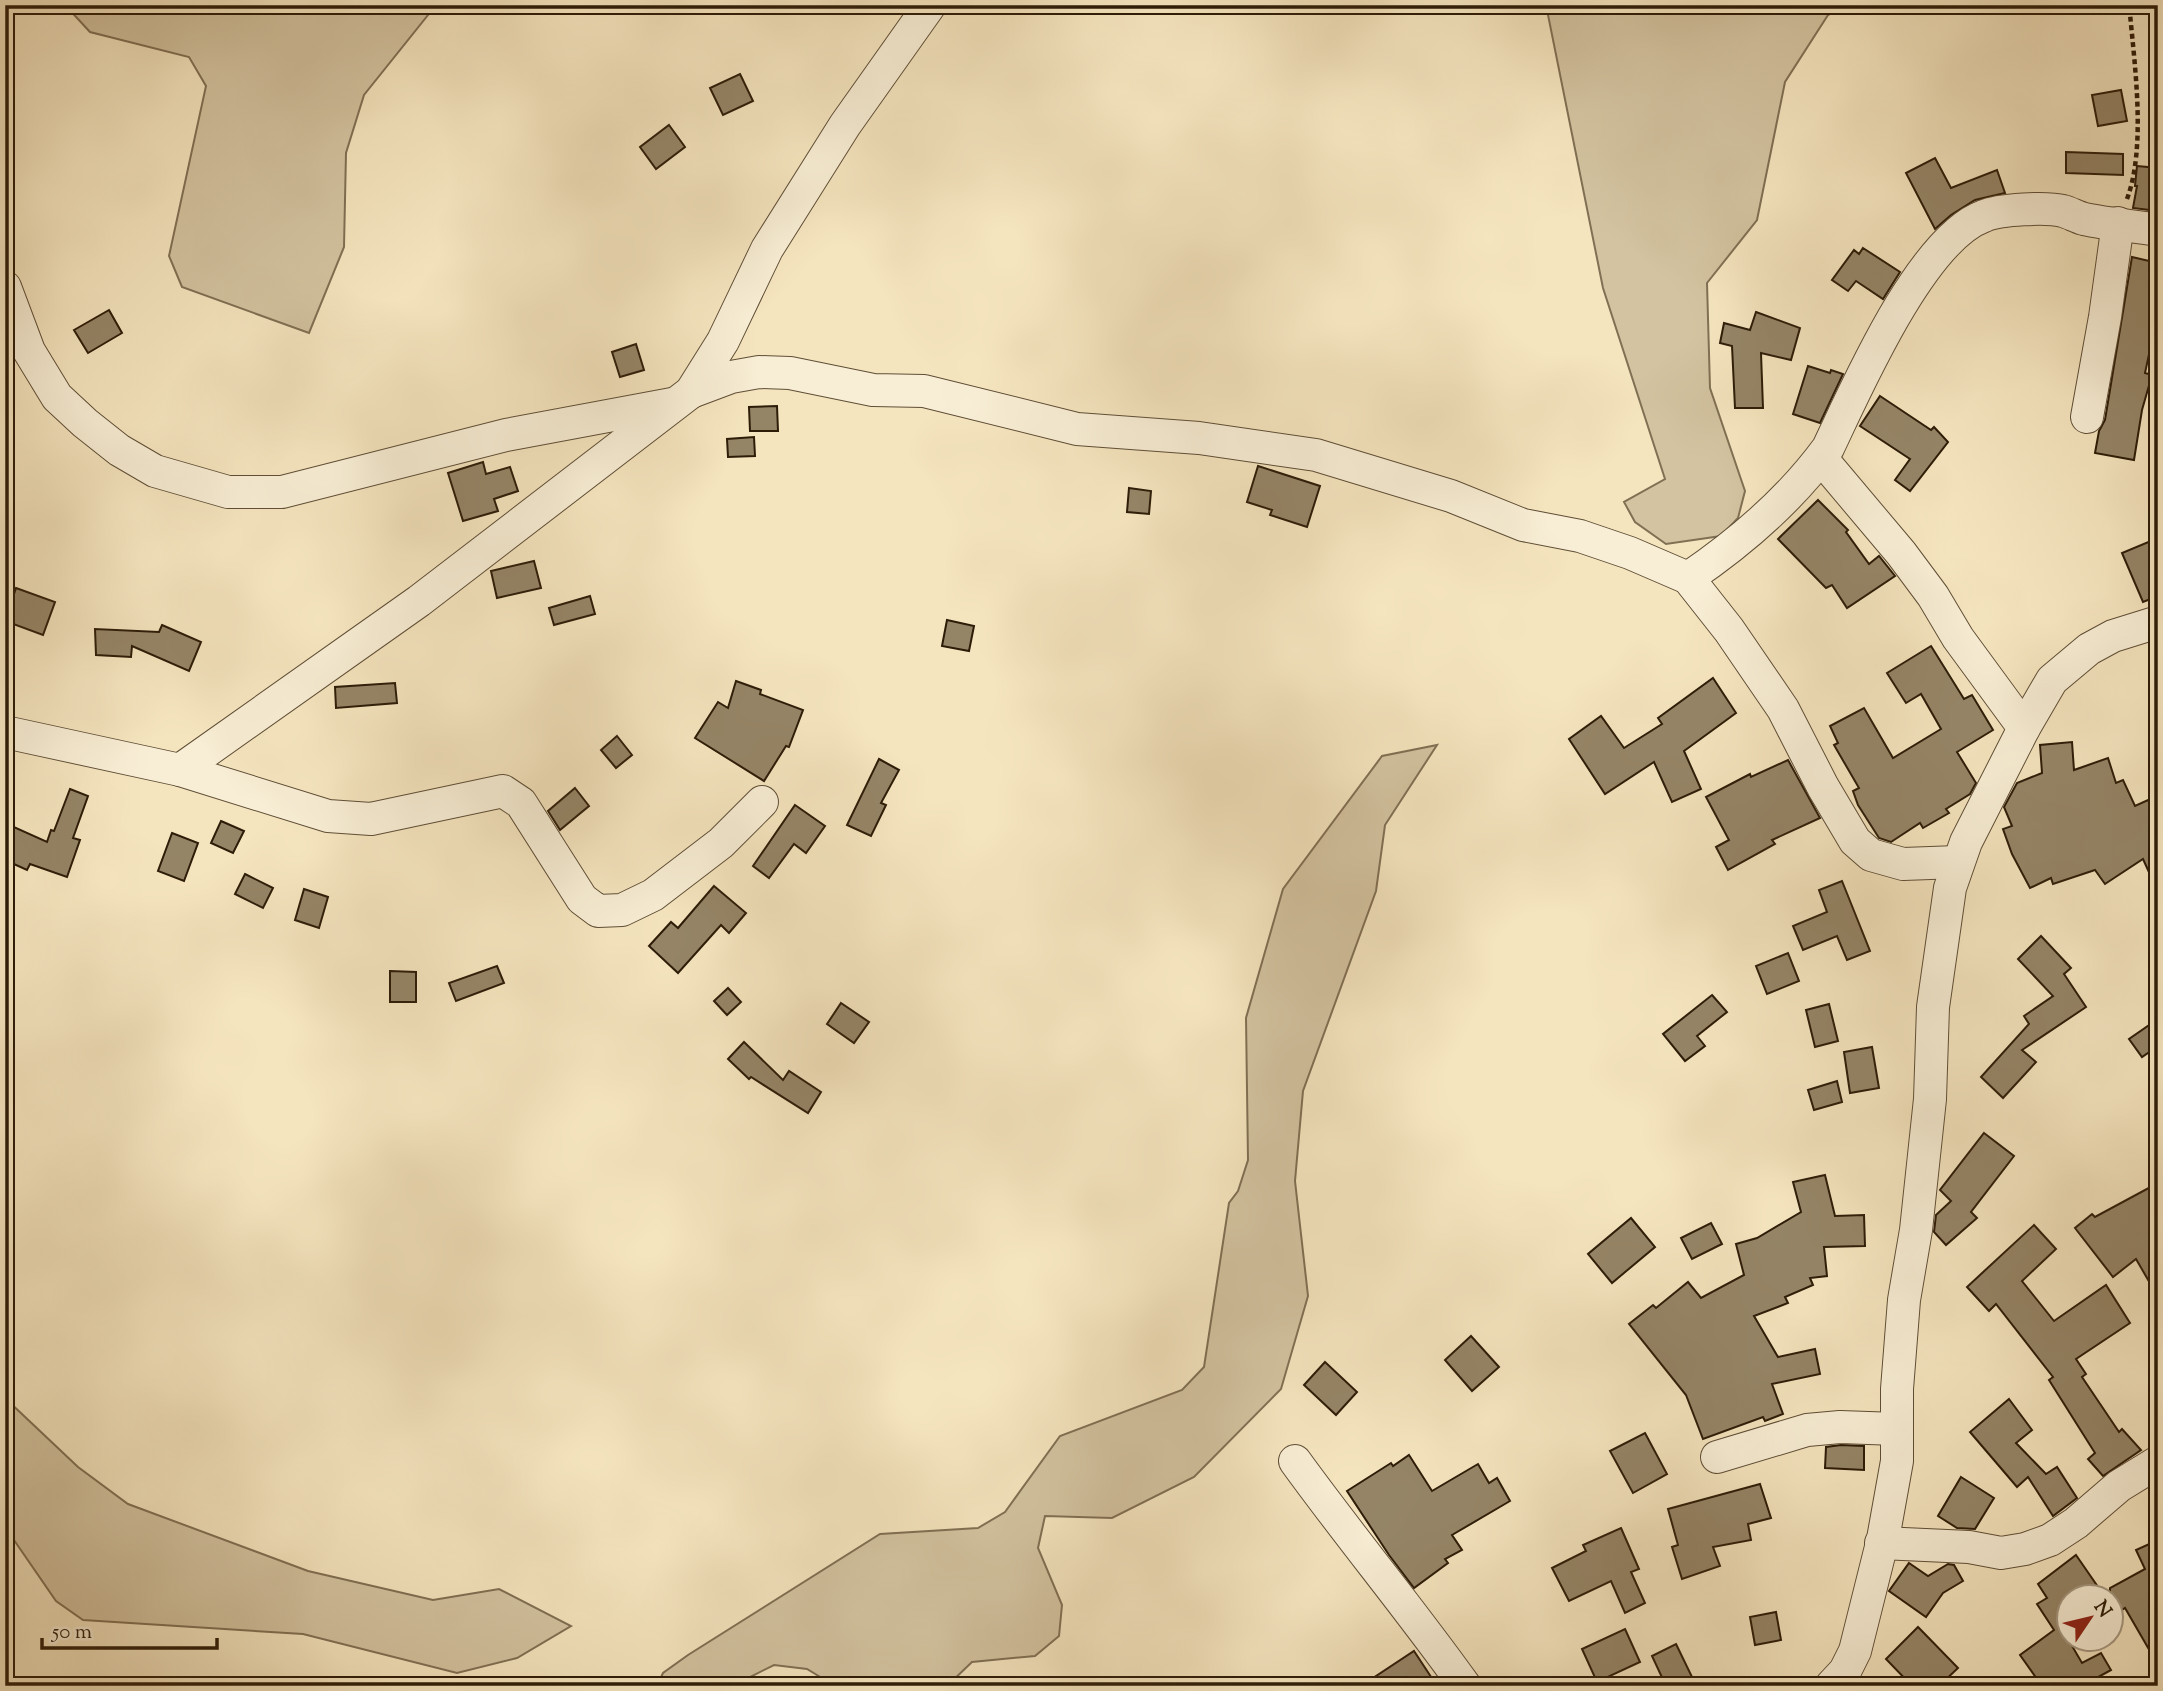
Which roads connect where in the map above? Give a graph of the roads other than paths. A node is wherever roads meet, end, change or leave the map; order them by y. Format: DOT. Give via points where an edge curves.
graph roads {
  1 [pos="930,5"];
  2 [pos="2118,223"];
  3 [pos="2158,230"];
  4 [pos="5,287"];
  5 [pos="684,398"];
  6 [pos="2087,417"];
  7 [pos="1821,458"];
  8 [pos="1688,578"];
  9 [pos="2158,622"];
  10 [pos="2024,728"];
  11 [pos="5,732"];
  12 [pos="180,770"];
  13 [pos="762,802"];
  14 [pos="1958,862"];
  15 [pos="1897,1429"];
  16 [pos="1717,1457"];
  17 [pos="1294,1461"];
  18 [pos="2158,1462"];
  19 [pos="1881,1543"];
  20 [pos="1465,1686"];
  21 [pos="1831,1686"];
  1 -- 5 [label="street" via="845,125 767,249 723,341"];
  2 -- 3 [label="street"];
  2 -- 6 [label="street"];
  2 -- 7 [label="street" via="2029,209 1984,215 1961,229 1893,318"];
  4 -- 5 [label="street" via="29,351 57,397 85,423 155,471 228,492 282,492 506,435"];
  5 -- 8 [label="street" via="731,377 790,373 873,390 924,391 1077,429 1199,438 1316,455 1451,496 1524,525 1580,536"];
  5 -- 12 [label="street" via="419,601"];
  7 -- 8 [label="street" via="1776,508"];
  7 -- 10 [label="street" via="1901,553"];
  8 -- 14 [label="street" via="1783,709 1855,841 1871,855 1903,864"];
  9 -- 10 [label="street" via="2113,636 2070,664 2052,680"];
  10 -- 14 [label="street"];
  11 -- 12 [label="street"];
  12 -- 13 [label="street" via="328,816 371,819 503,792 521,803 582,899 598,911 622,911 653,895 721,844"];
  14 -- 15 [label="street" via="1933,1007 1930,1099 1904,1300"];
  15 -- 16 [label="street" via="1807,1430"];
  15 -- 19 [label="street" via="1897,1461"];
  17 -- 20 [label="street"];
  18 -- 19 [label="street" via="2050,1540 2025,1549 2001,1553"];
  19 -- 21 [label="street" via="1855,1651"];
}
